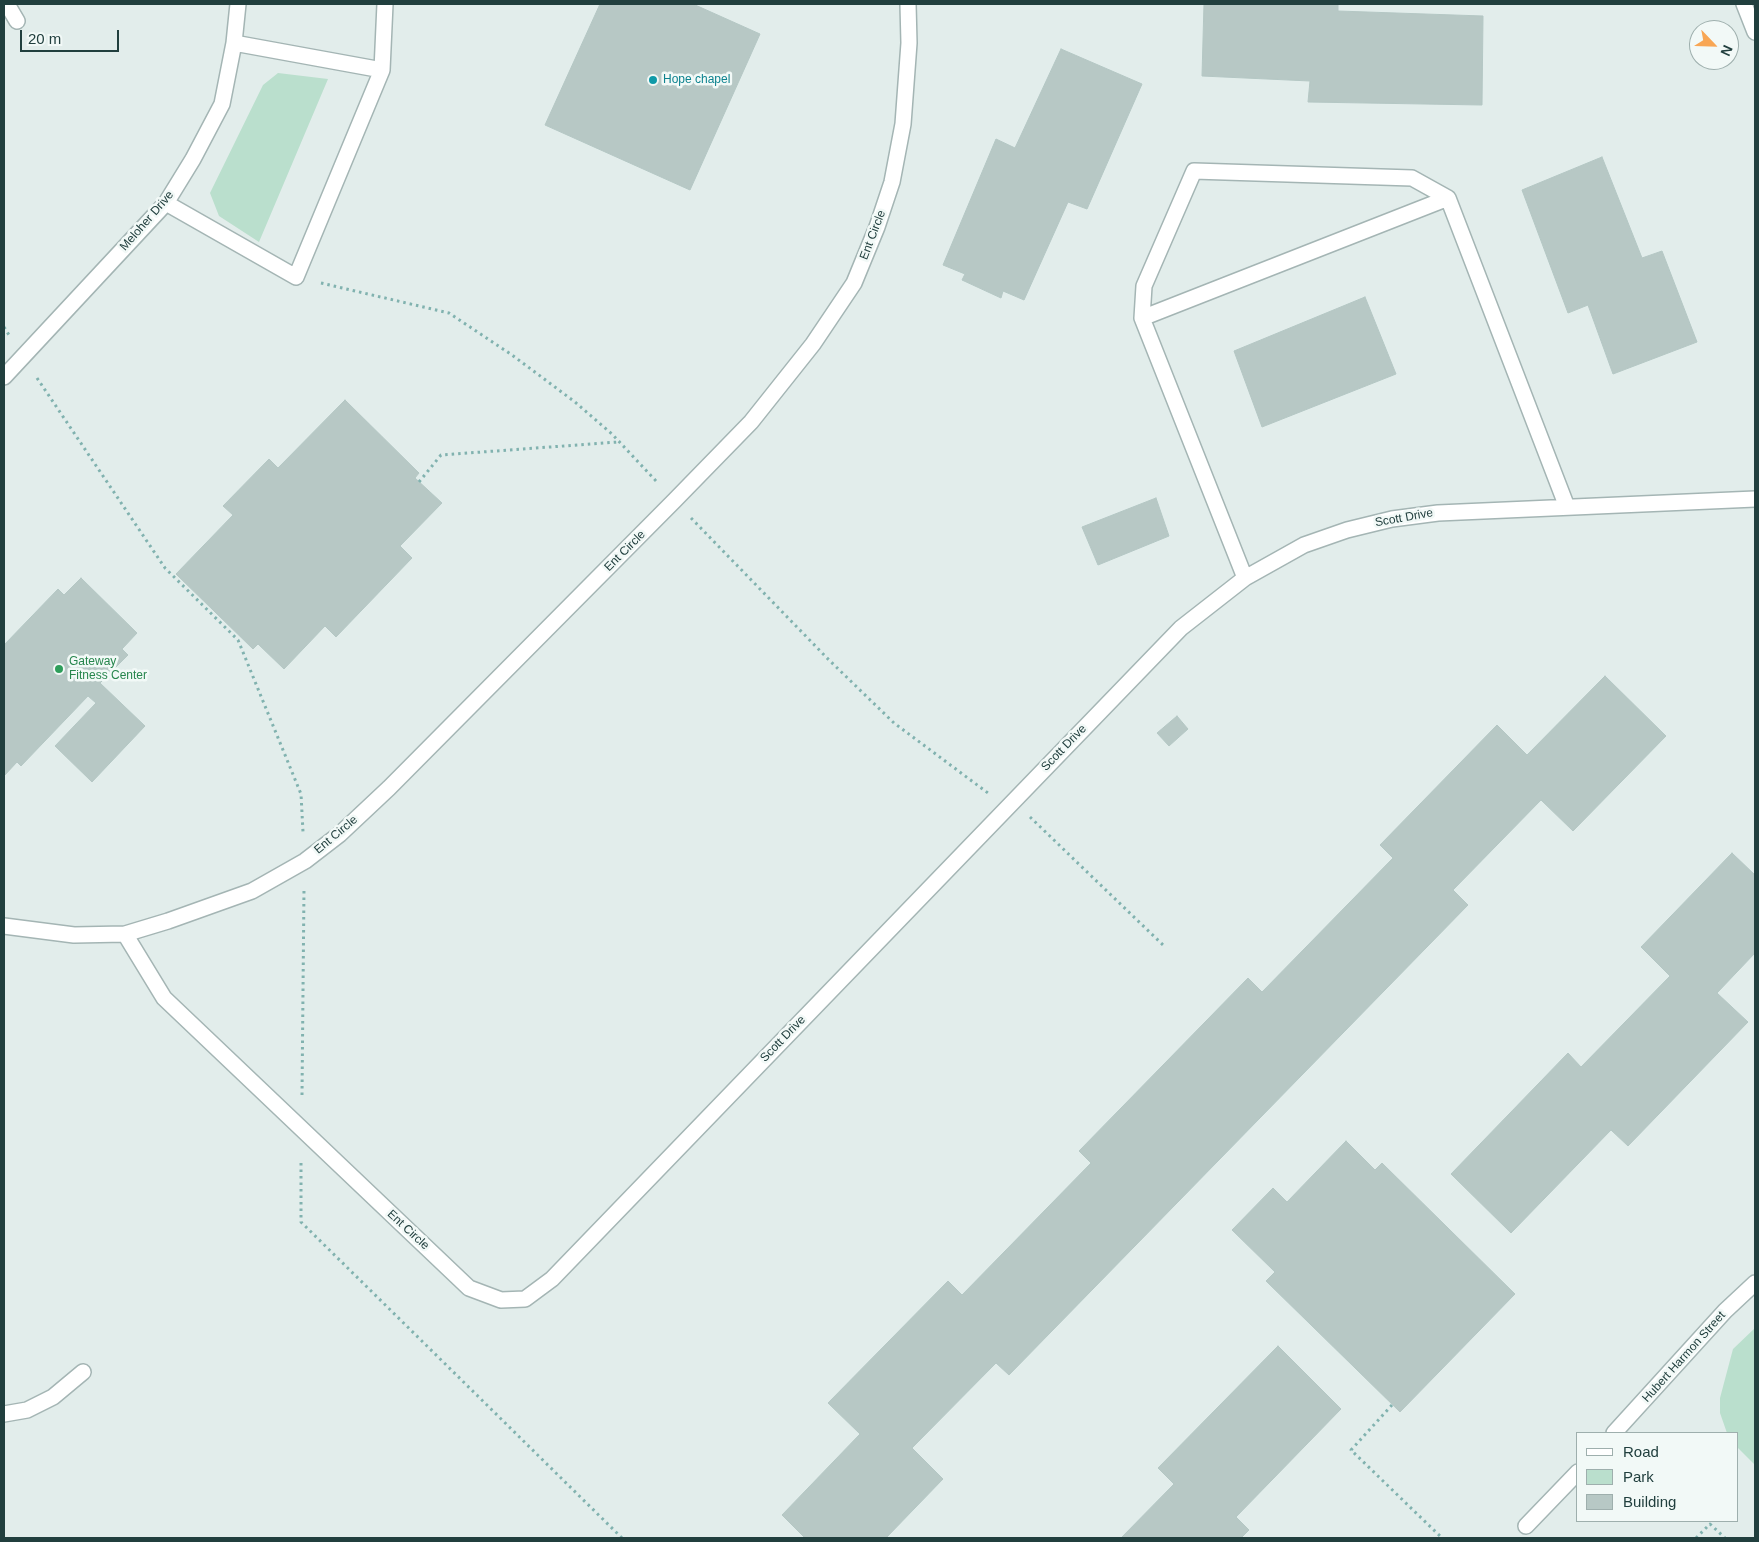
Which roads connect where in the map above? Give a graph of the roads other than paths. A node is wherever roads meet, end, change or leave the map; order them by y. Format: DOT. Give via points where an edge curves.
graph roads {
  1 [pos="7,4"];
  2 [pos="238,4"];
  3 [pos="385,4"];
  4 [pos="908,4"];
  5 [pos="1744,4"];
  6 [pos="17,21"];
  7 [pos="1755,32"];
  8 [pos="234,44"];
  9 [pos="382,70"];
  10 [pos="1448,198"];
  11 [pos="166,203"];
  12 [pos="1142,318"];
  13 [pos="4,377"];
  14 [pos="1755,499"];
  15 [pos="1567,507"];
  16 [pos="1245,578"];
  17 [pos="4,926"];
  18 [pos="125,934"];
  19 [pos="1755,1283"];
  20 [pos="525,1299"];
  21 [pos="84,1372"];
  22 [pos="4,1414"];
  23 [pos="1615,1432"];
  24 [pos="1576,1474"];
  25 [pos="1526,1526"];
  1 -- 6 [label="street"];
  2 -- 8 [label="street, Meloher Drive"];
  3 -- 9 [label="street"];
  4 -- 18 [label="street, Ent Circle" via="903,124 892,182 877,227 854,283 813,344 751,422 340,834 305,861 252,891"];
  5 -- 7 [label="street"];
  8 -- 9 [label="street"];
  8 -- 11 [label="street, Meloher Drive" via="222,104"];
  9 -- 11 [label="street" via="296,277"];
  10 -- 12 [label="street"];
  10 -- 12 [label="street" via="1412,178 1194,170 1144,286"];
  10 -- 15 [label="street"];
  11 -- 13 [label="street, Meloher Drive"];
  12 -- 16 [label="street"];
  14 -- 15 [label="street, Scott Drive"];
  15 -- 16 [label="street, Scott Drive" via="1438,513 1392,519 1304,545"];
  16 -- 20 [label="street, Scott Drive" via="1181,628 552,1279"];
  17 -- 18 [label="street, Ent Circle" via="74,936"];
  18 -- 20 [label="street, Ent Circle" via="164,998 469,1288 501,1300"];
  19 -- 23 [label="street, Hubert Harmon Street" via="1725,1311"];
  21 -- 22 [label="street" via="53,1397 27,1410"];
  24 -- 25 [label="street"];
}
